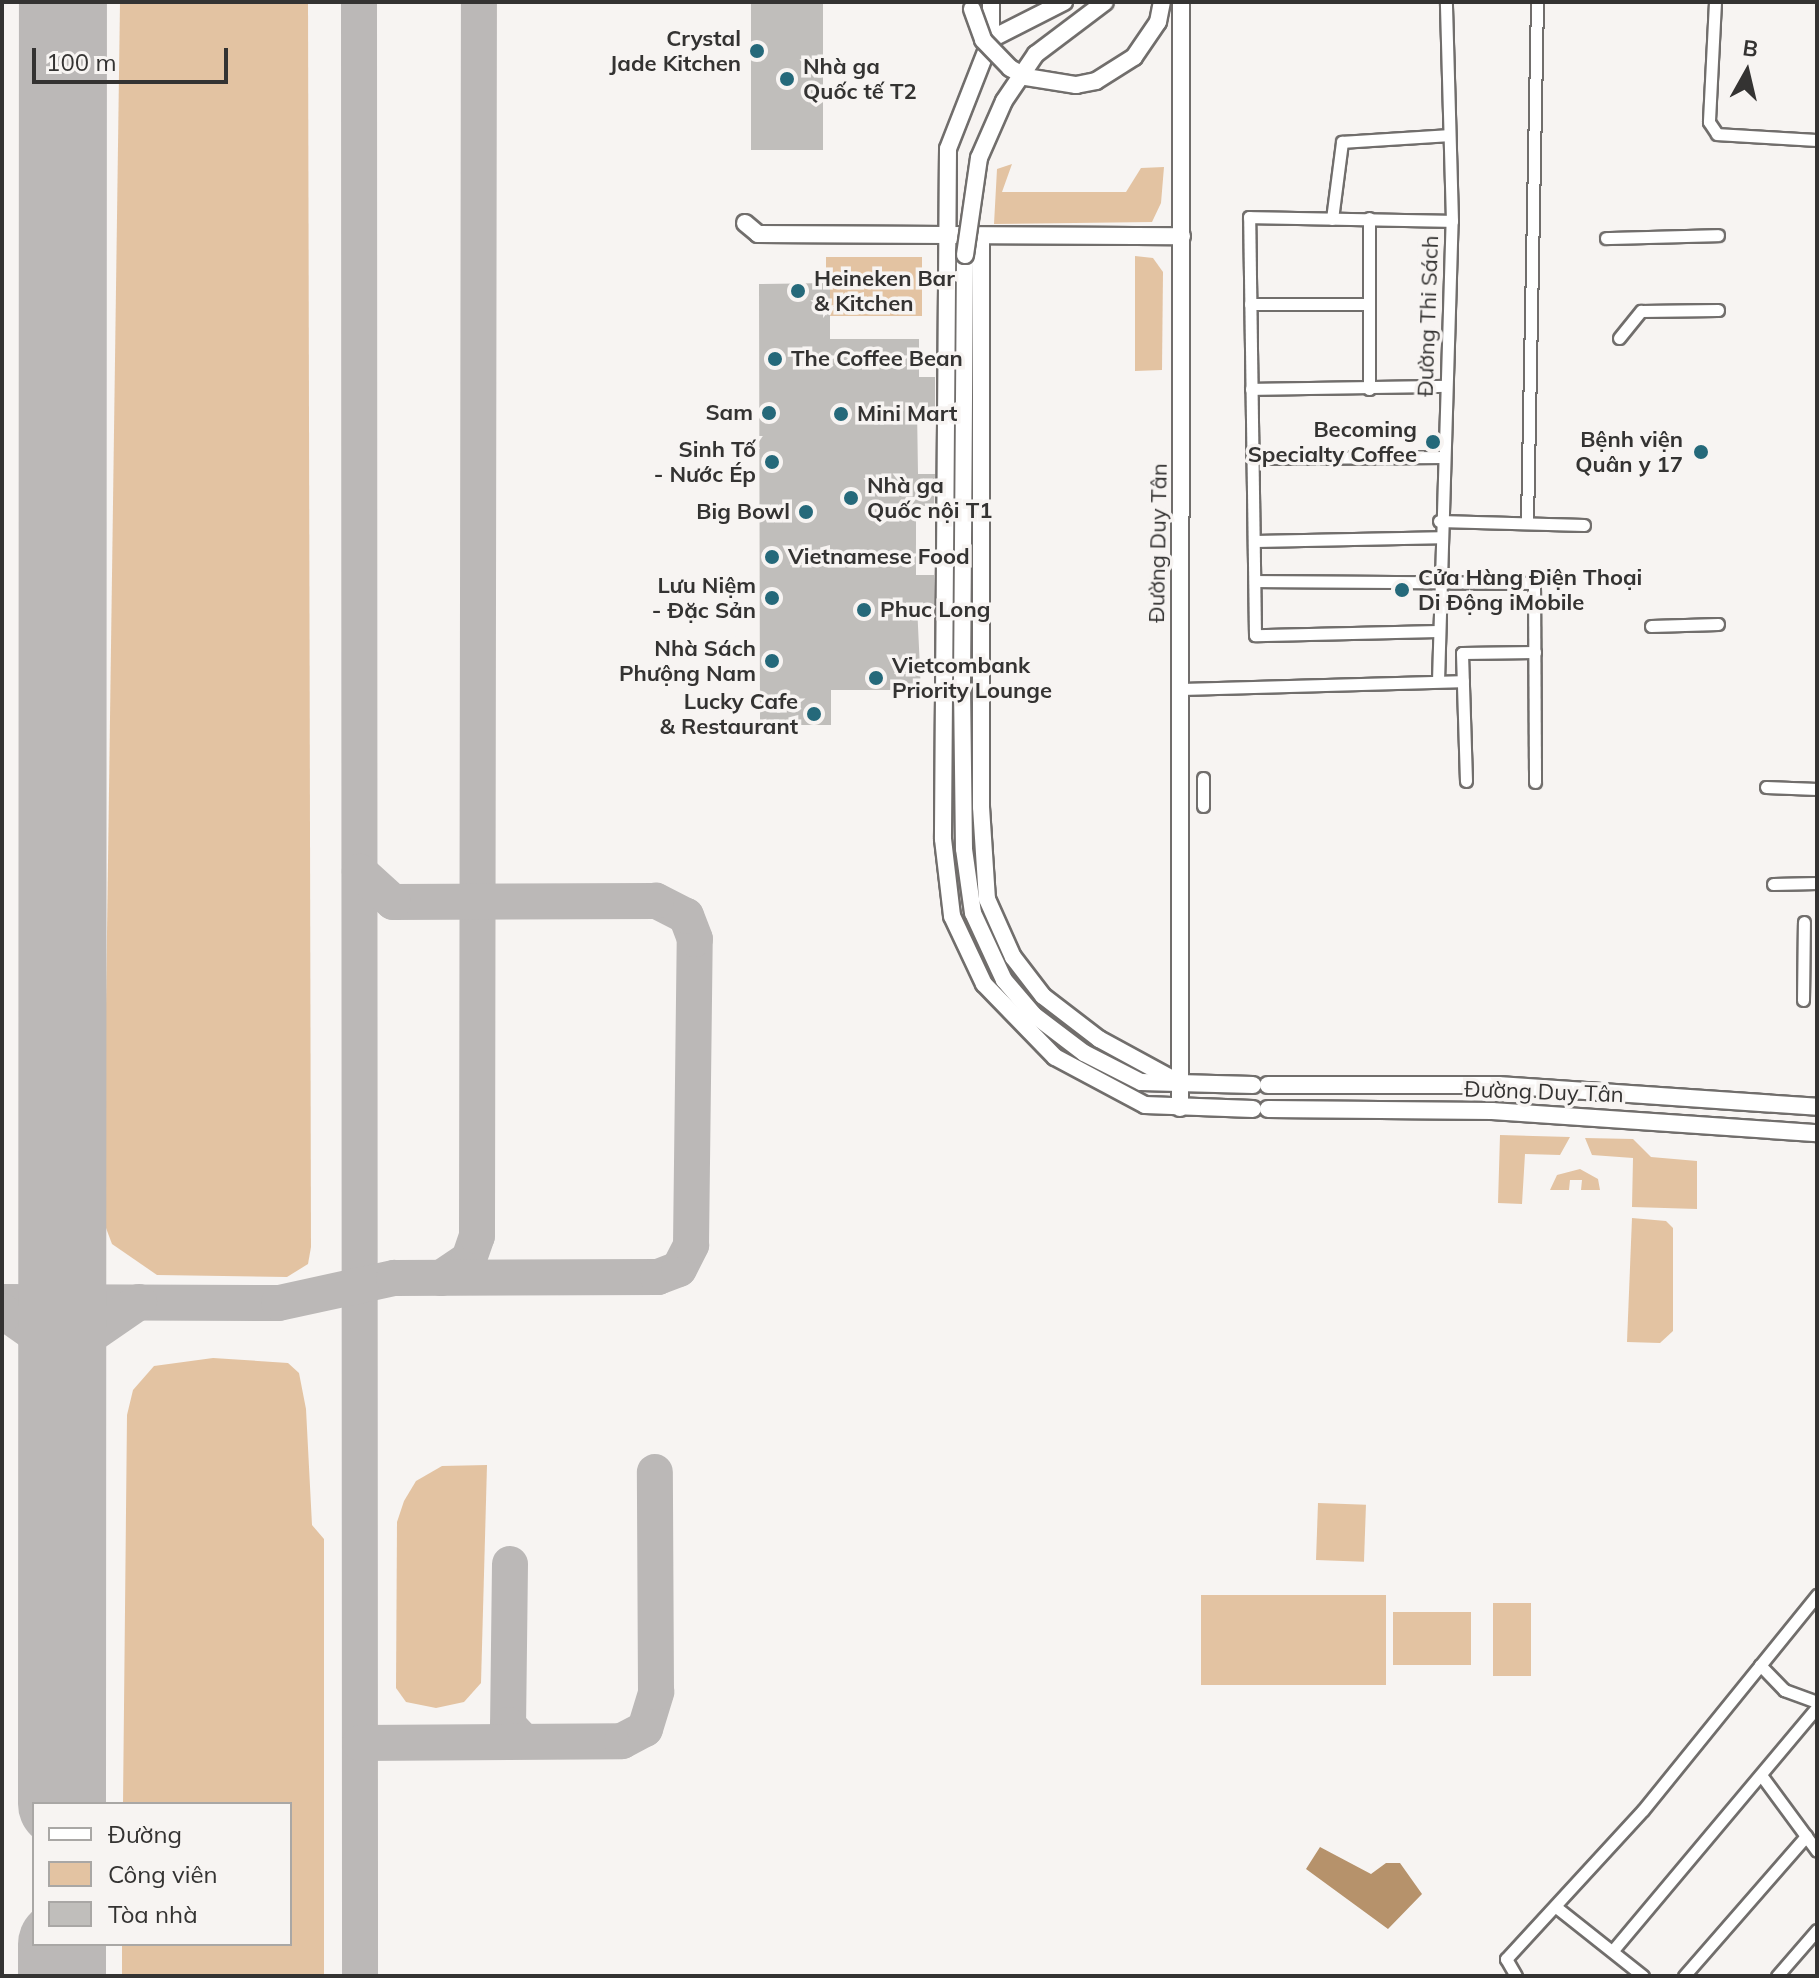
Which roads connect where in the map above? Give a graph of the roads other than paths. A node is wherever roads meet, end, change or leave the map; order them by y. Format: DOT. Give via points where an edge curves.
graph roads {
  1 [pos="991,2"];
  2 [pos="1064,2"];
  3 [pos="1105,2"];
  4 [pos="1162,2"];
  5 [pos="1181,2"];
  6 [pos="1446,2"];
  7 [pos="1537,2"];
  8 [pos="1715,2"];
  9 [pos="974,4"];
  10 [pos="991,39"];
  11 [pos="1449,135"];
  12 [pos="1817,140"];
  13 [pos="1369,218"];
  14 [pos="1332,219"];
  15 [pos="1452,221"];
  16 [pos="745,223"];
  17 [pos="947,235"];
  18 [pos="1718,235"];
  19 [pos="1182,236"];
  20 [pos="981,238"];
  21 [pos="1606,238"];
  22 [pos="1250,304"];
  23 [pos="1369,304"];
  24 [pos="1718,310"];
  25 [pos="1619,338"];
  26 [pos="1446,386"];
  27 [pos="1251,389"];
  28 [pos="1369,389"];
  29 [pos="1443,457"];
  30 [pos="1253,458"];
  31 [pos="1439,521"];
  32 [pos="1527,522"];
  33 [pos="1584,525"];
  34 [pos="1439,537"];
  35 [pos="1255,541"];
  36 [pos="1438,579"];
  37 [pos="1255,581"];
  38 [pos="1718,624"];
  39 [pos="1651,626"];
  40 [pos="1438,631"];
  41 [pos="1535,652"];
  42 [pos="1438,681"];
  43 [pos="1463,681"];
  44 [pos="1178,689"];
  45 [pos="1203,778"];
  46 [pos="1466,781"];
  47 [pos="1535,782"];
  48 [pos="1766,787"];
  49 [pos="1817,789"];
  50 [pos="1203,806"];
  51 [pos="1817,883"];
  52 [pos="1773,884"];
  53 [pos="1804,922"];
  54 [pos="1803,960"];
  55 [pos="1817,961"];
  56 [pos="1803,1000"];
  57 [pos="1181,1084"];
  58 [pos="1374,1086"];
  59 [pos="1817,1107"];
  60 [pos="1180,1108"];
  61 [pos="1374,1110"];
  62 [pos="1817,1133"];
  63 [pos="1817,1595"];
  64 [pos="1760,1665"];
  65 [pos="1817,1704"];
  66 [pos="1761,1775"];
  67 [pos="1806,1836"];
  68 [pos="1817,1851"];
  69 [pos="1556,1907"];
  70 [pos="1817,1930"];
  71 [pos="1614,1949"];
  72 [pos="1516,1976"];
  73 [pos="1643,1976"];
  74 [pos="1684,1976"];
  75 [pos="1777,1976"];
  1 -- 10 [label="street"];
  2 -- 10 [label="street"];
  3 -- 57 [label="street, bridge" via="1036,54 998,111 977,169 965,255 962,686 969,889 994,967 1049,1028 1125,1076"];
  4 -- 9 [label="street, bridge" via="1158,22 1134,57 1096,81 1076,85 1010,68 983,40"];
  5 -- 19 [label="street, Đường Duy Tân"];
  6 -- 11 [label="street, Đường Thi Sách"];
  7 -- 32 [label="street"];
  8 -- 12 [label="street" via="1709,122 1717,134"];
  9 -- 10 [label="street"];
  10 -- 17 [label="street" via="948,149"];
  11 -- 14 [label="street" via="1342,142"];
  11 -- 15 [label="street, Đường Thi Sách"];
  13 -- 14 [label="street"];
  13 -- 15 [label="street"];
  13 -- 23 [label="street"];
  14 -- 22 [label="street" via="1249,217"];
  15 -- 26 [label="street, Đường Thi Sách"];
  16 -- 17 [label="street" via="758,234"];
  17 -- 20 [label="street"];
  17 -- 60 [label="street" via="943,839 952,916 984,984 1036,1042 1125,1098"];
  18 -- 21 [label="street"];
  19 -- 20 [label="street"];
  19 -- 44 [label="street, Đường Duy Tân"];
  20 -- 57 [label="street" via="981,832 987,899 1013,957 1043,996 1099,1039"];
  22 -- 23 [label="street"];
  22 -- 27 [label="street"];
  23 -- 28 [label="street"];
  24 -- 25 [label="street" via="1641,311"];
  26 -- 28 [label="street"];
  26 -- 29 [label="street, Đường Thi Sách"];
  27 -- 28 [label="street"];
  27 -- 30 [label="street"];
  29 -- 30 [label="street"];
  29 -- 31 [label="street, Đường Thi Sách"];
  30 -- 35 [label="street"];
  31 -- 32 [label="street"];
  31 -- 34 [label="street, Đường Thi Sách"];
  32 -- 33 [label="street"];
  34 -- 35 [label="street"];
  34 -- 36 [label="street, Đường Thi Sách"];
  35 -- 37 [label="street"];
  36 -- 37 [label="street"];
  36 -- 40 [label="street, Đường Thi Sách"];
  36 -- 41 [label="street" via="1534,583"];
  37 -- 40 [label="street" via="1255,635"];
  38 -- 39 [label="street"];
  40 -- 42 [label="street, Đường Thi Sách"];
  41 -- 43 [label="street" via="1462,653"];
  41 -- 47 [label="street"];
  42 -- 43 [label="street"];
  42 -- 44 [label="street"];
  43 -- 46 [label="street"];
  44 -- 57 [label="street, Đường Duy Tân"];
  45 -- 50 [label="street"];
  48 -- 49 [label="street"];
  51 -- 52 [label="street"];
  53 -- 54 [label="street"];
  54 -- 55 [label="street"];
  54 -- 56 [label="street"];
  57 -- 58 [label="street, Đường Duy Tân"];
  57 -- 60 [label="street, Đường Duy Tân"];
  58 -- 59 [label="street, Đường Duy Tân" via="1498,1085"];
  58 -- 61 [label="street"];
  60 -- 61 [label="street, Đường Duy Tân"];
  61 -- 62 [label="street, Đường Duy Tân" via="1601,1116"];
  63 -- 64 [label="street"];
  64 -- 65 [label="street" via="1784,1690"];
  64 -- 69 [label="street"];
  65 -- 66 [label="street"];
  66 -- 67 [label="street"];
  66 -- 71 [label="street"];
  67 -- 68 [label="street"];
  67 -- 74 [label="street"];
  69 -- 71 [label="street"];
  69 -- 72 [label="street" via="1505,1967"];
  70 -- 75 [label="street"];
  71 -- 73 [label="street"];
}
